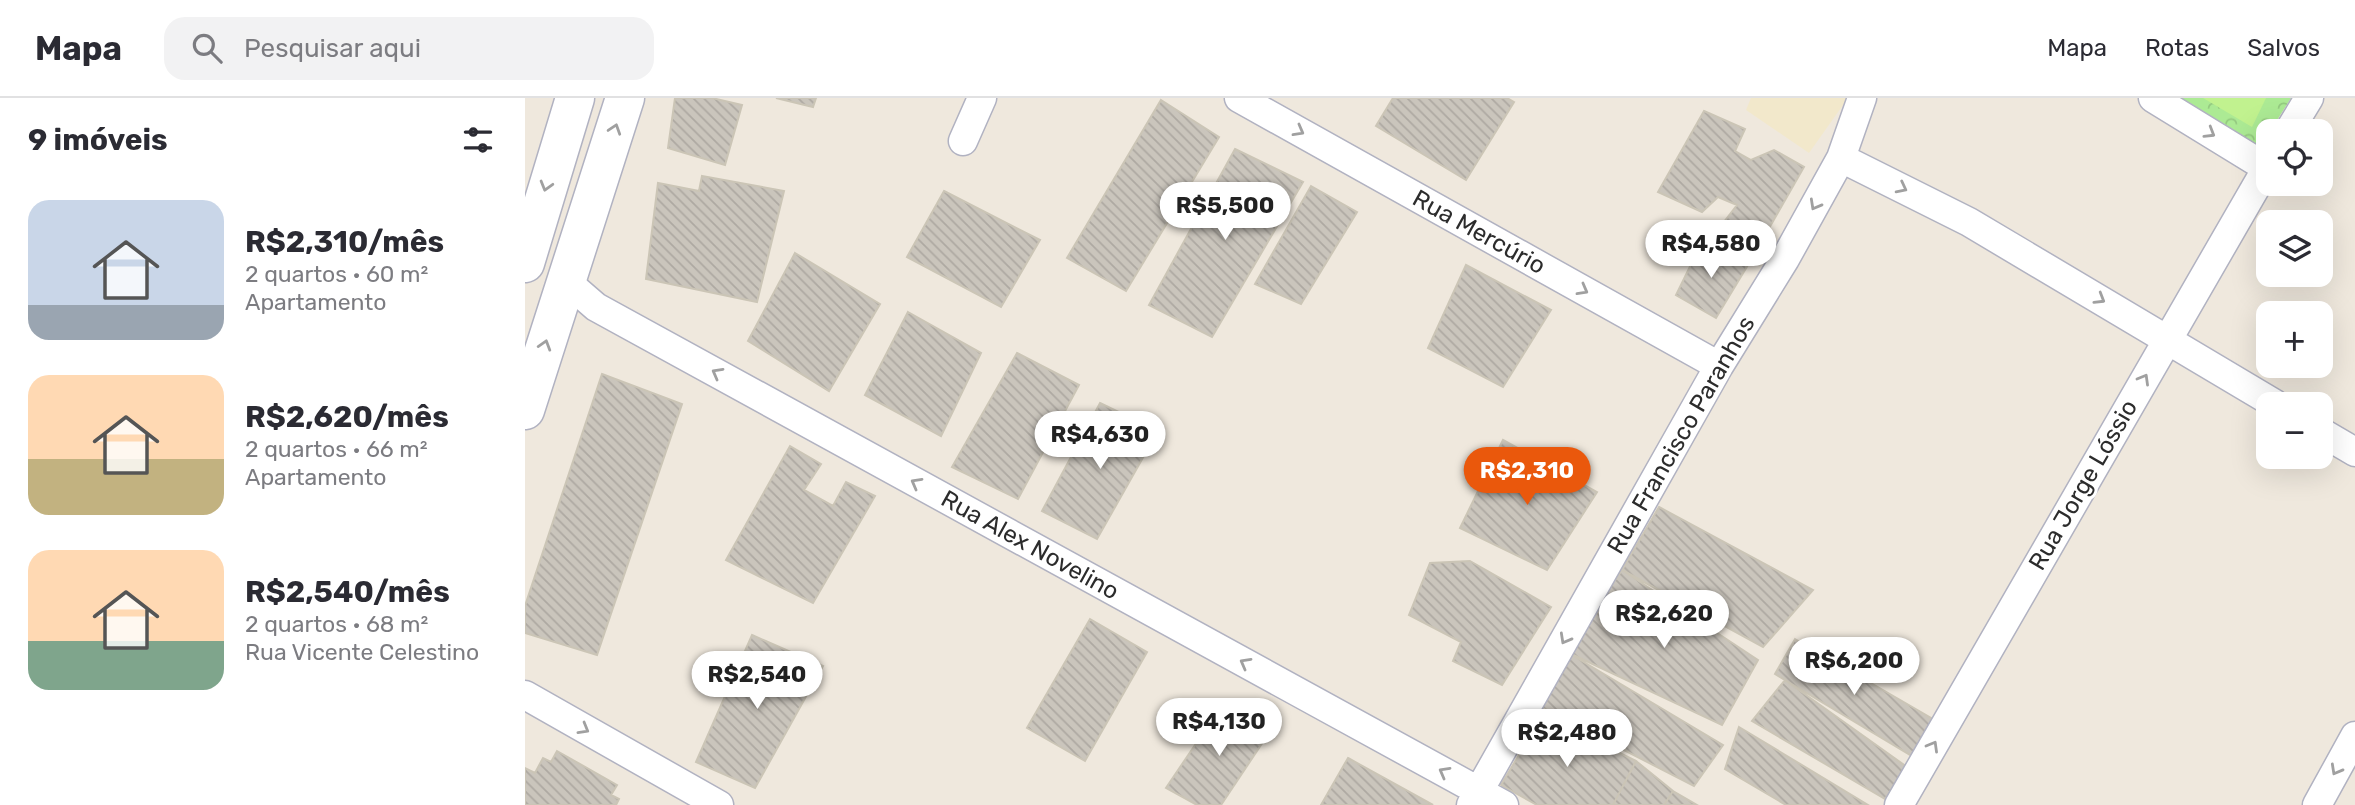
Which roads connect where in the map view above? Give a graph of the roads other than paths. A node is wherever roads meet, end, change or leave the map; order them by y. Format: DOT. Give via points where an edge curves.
graph roads {
  1 [pos="575,98"];
  2 [pos="625,98"];
  3 [pos="982,98"];
  4 [pos="1239,98"];
  5 [pos="1862,98"];
  6 [pos="2153,98"];
  7 [pos="2309,98"];
  8 [pos="2296,119"];
  9 [pos="963,141"];
  10 [pos="1841,158"];
  11 [pos="2256,160"];
  12 [pos="2256,187"];
  13 [pos="525,263"];
  14 [pos="568,273"];
  15 [pos="2167,339"];
  16 [pos="1719,366"];
  17 [pos="2256,393"];
  18 [pos="525,411"];
  19 [pos="2333,439"];
  20 [pos="2355,452"];
  21 [pos="525,695"];
  22 [pos="2355,736"];
  23 [pos="1475,798"];
  24 [pos="719,805"];
  25 [pos="1504,805"];
  26 [pos="1899,805"];
  27 [pos="2317,805"];
  1 -- 13 [label="main road, one-way"];
  14 -- 2 [label="main road, one-way"];
  3 -- 9 [label="street"];
  4 -- 16 [label="street, Rua Mercúrio, one-way"];
  5 -- 10 [label="street, Rua Francisco Paranhos"];
  6 -- 11 [label="street, one-way"];
  7 -- 8 [label="street"];
  10 -- 15 [label="street, one-way" via="1969,222"];
  10 -- 16 [label="street, Rua Francisco Paranhos, one-way"];
  12 -- 15 [label="street, Rua Jorge Lóssio"];
  18 -- 14 [label="main road, one-way"];
  23 -- 14 [label="street, Rua Alex Novelino, one-way" via="608,314 574,288"];
  15 -- 17 [label="street"];
  26 -- 15 [label="street, Rua Jorge Lóssio, one-way"];
  16 -- 23 [label="street, Rua Francisco Paranhos, one-way"];
  19 -- 20 [label="street"];
  21 -- 24 [label="street, one-way"];
  22 -- 27 [label="street, one-way"];
  23 -- 25 [label="street, Rua Alex Novelino"];
}
